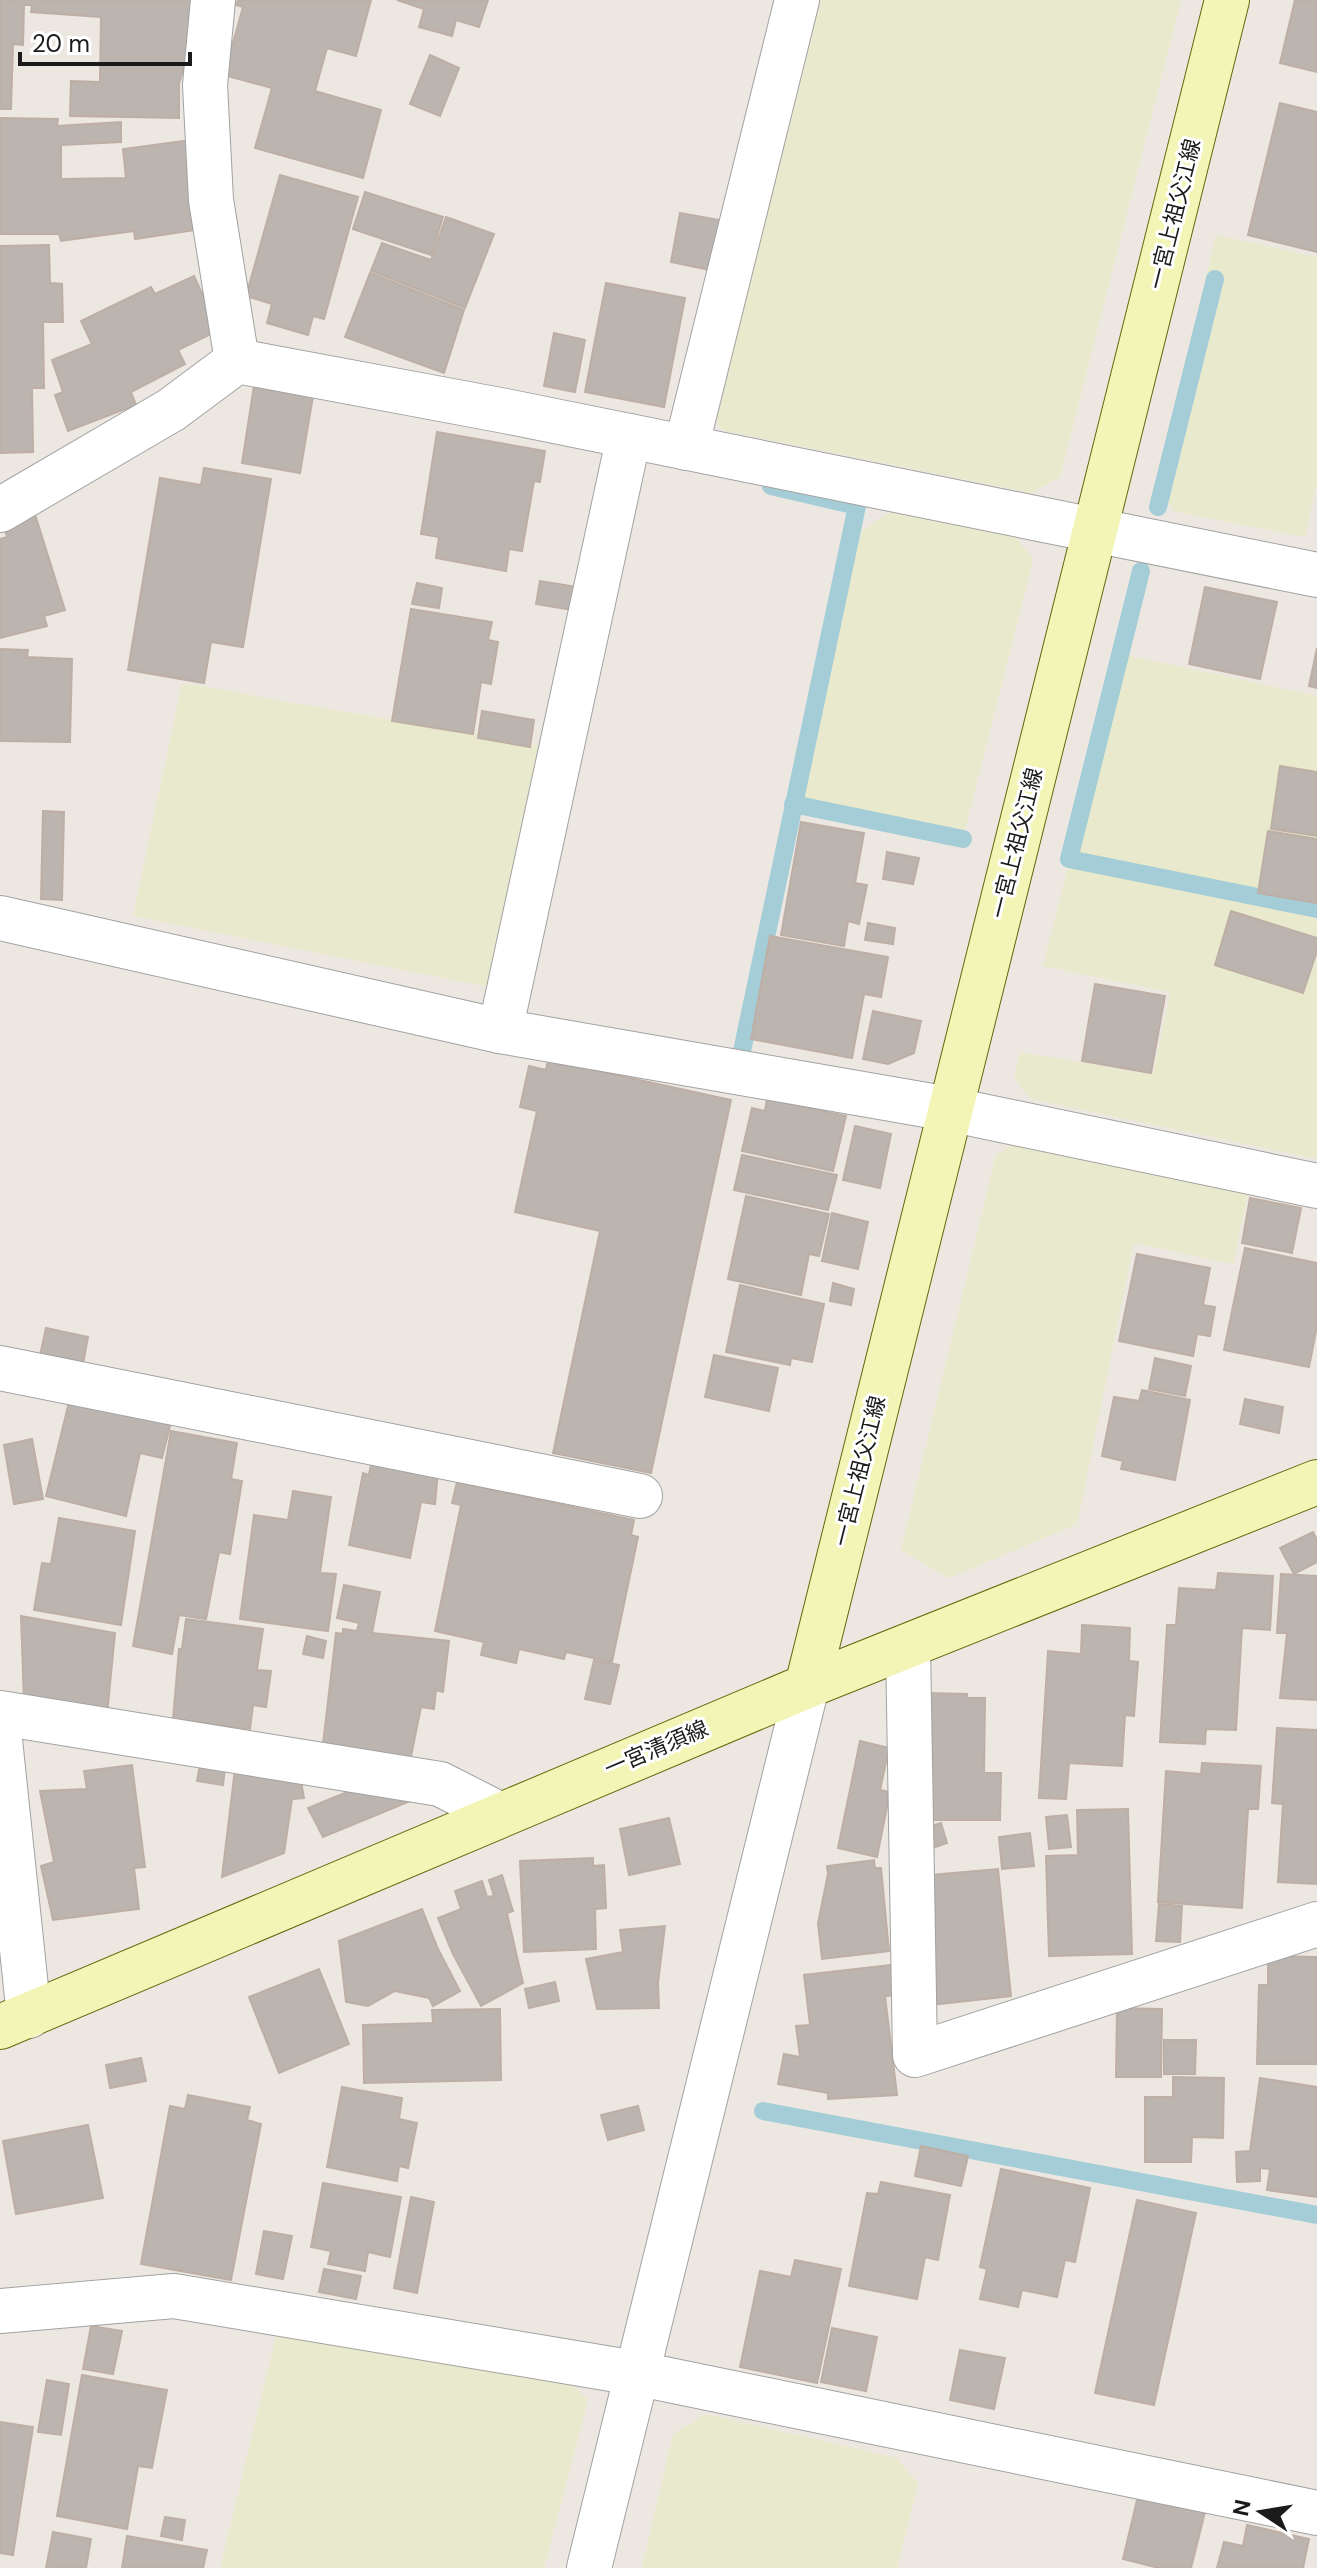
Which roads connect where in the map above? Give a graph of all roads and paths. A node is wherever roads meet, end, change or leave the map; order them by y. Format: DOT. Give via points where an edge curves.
graph roads {
  1 [pos="213,0"];
  2 [pos="797,0"];
  3 [pos="1227,0"];
  4 [pos="237,361"];
  5 [pos="629,436"];
  6 [pos="686,448"];
  7 [pos="0,510"];
  8 [pos="1094,531"];
  9 [pos="1317,575"];
  10 [pos="0,918"];
  11 [pos="500,1031"];
  12 [pos="949,1109"];
  13 [pos="1317,1186"];
  14 [pos="0,1368"];
  15 [pos="1317,1482"];
  16 [pos="640,1496"];
  17 [pos="908,1646"];
  18 [pos="807,1686"];
  19 [pos="0,1713"];
  20 [pos="0,1740"];
  21 [pos="499,1814"];
  22 [pos="1317,1924"];
  23 [pos="15,2021"];
  24 [pos="0,2311"];
  25 [pos="635,2373"];
  26 [pos="1317,2513"];
  27 [pos="589,2568"];
  1 -- 4 [label="street" via="205,85 211,200"];
  2 -- 6 [label="street"];
  3 -- 8 [label="main road, 一宮上祖父江線"];
  4 -- 5 [label="street"];
  4 -- 7 [label="street" via="171,410"];
  5 -- 6 [label="street"];
  5 -- 11 [label="street"];
  6 -- 8 [label="street"];
  8 -- 9 [label="street"];
  8 -- 12 [label="main road, 一宮上祖父江線"];
  10 -- 11 [label="street"];
  11 -- 12 [label="street"];
  12 -- 13 [label="street"];
  12 -- 18 [label="main road, 一宮上祖父江線"];
  14 -- 16 [label="street"];
  15 -- 17 [label="main road, 一宮清須線"];
  17 -- 18 [label="main road, 一宮清須線"];
  17 -- 22 [label="street" via="915,2055"];
  18 -- 21 [label="main road, 一宮清須線"];
  18 -- 25 [label="street"];
  19 -- 21 [label="street" via="440,1784"];
  20 -- 23 [label="street"];
  21 -- 23 [label="main road, 一宮清須線"];
  24 -- 25 [label="street" via="174,2296"];
  25 -- 26 [label="street"];
  25 -- 27 [label="street"];
}
